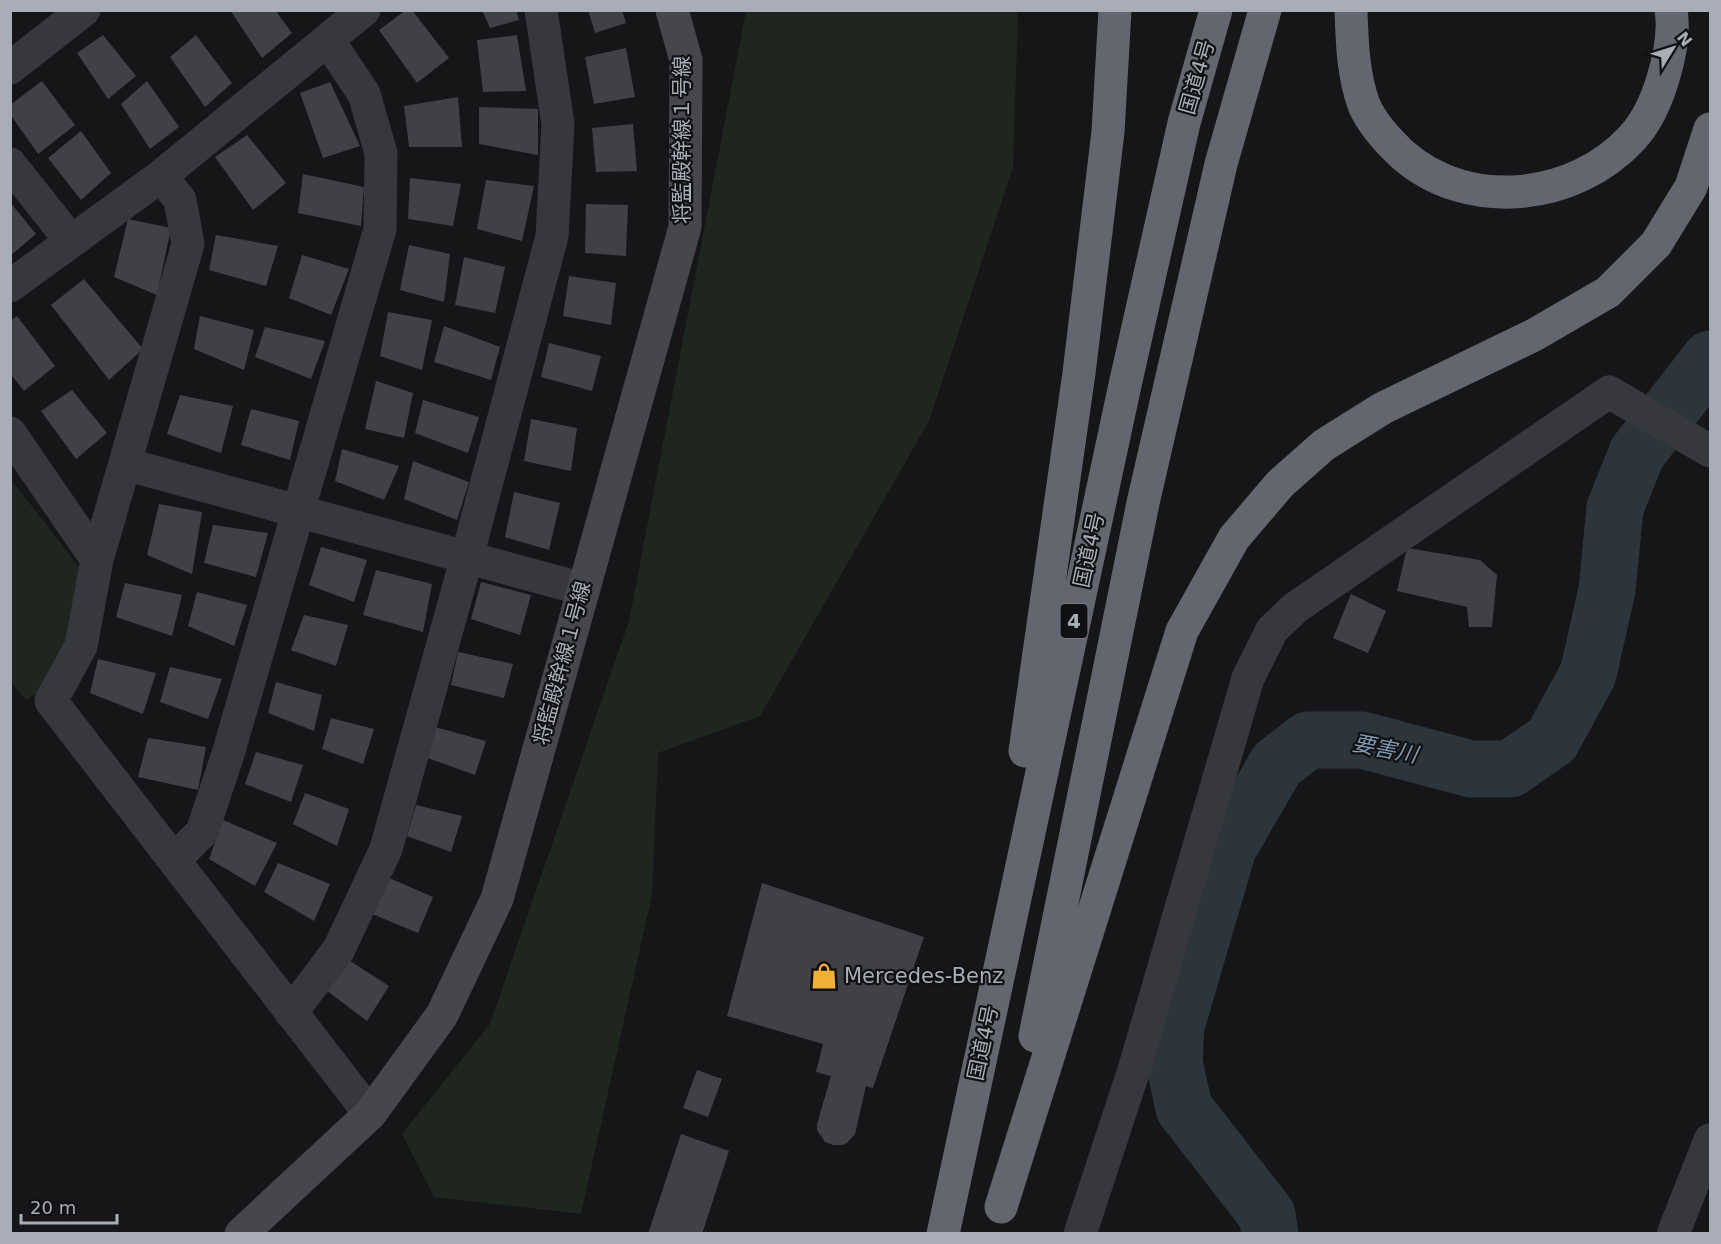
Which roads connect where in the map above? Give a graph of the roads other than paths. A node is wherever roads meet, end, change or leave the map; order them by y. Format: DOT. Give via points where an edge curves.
graph roads {
  1 [pos="84,10"];
  2 [pos="364,10"];
  3 [pos="541,10"];
  4 [pos="672,10"];
  5 [pos="1115,10"];
  6 [pos="1216,10"];
  7 [pos="1265,10"];
  8 [pos="1351,10"];
  9 [pos="1671,10"];
  10 [pos="328,40"];
  11 [pos="10,68"];
  12 [pos="1710,129"];
  13 [pos="10,164"];
  14 [pos="161,176"];
  15 [pos="71,241"];
  16 [pos="10,286"];
  17 [pos="10,433"];
  18 [pos="1699,445"];
  19 [pos="124,464"];
  20 [pos="297,511"];
  21 [pos="467,557"];
  22 [pos="97,560"];
  23 [pos="582,589"];
  24 [pos="174,860"];
  25 [pos="291,1013"];
  26 [pos="985,1032"];
  27 [pos="370,1114"];
  28 [pos="1710,1140"];
  29 [pos="998,1220"];
  30 [pos="241,1233"];
  31 [pos="943,1233"];
  32 [pos="1080,1233"];
  33 [pos="1673,1233"];
  1 -- 11 [label="street"];
  2 -- 10 [label="street"];
  3 -- 21 [label="street" via="558,124 552,236"];
  4 -- 23 [label="street, 将監殿幹線１号線" via="686,60 685,227"];
  5 -- 26 [label="highway" via="1108,132 1081,361"];
  6 -- 26 [label="highway, 国道4号 / 4" via="1184,123 1132,351"];
  7 -- 29 [label="highway, 国道4号 / 4" via="1221,164 1143,503"];
  8 -- 9 [label="highway" via="1352,51 1364,106 1386,140 1418,169 1444,182 1482,192 1520,192 1563,184 1603,164 1634,137 1656,101 1668,63"];
  10 -- 14 [label="street"];
  10 -- 20 [label="street" via="364,94 381,153 380,229"];
  12 -- 29 [label="highway" via="1691,187 1656,244 1608,292 1534,335 1383,408 1324,445 1280,484 1234,538 1182,631"];
  13 -- 15 [label="street"];
  14 -- 15 [label="street"];
  14 -- 19 [label="street" via="180,200 188,244"];
  15 -- 16 [label="street"];
  17 -- 22 [label="street"];
  18 -- 32 [label="street" via="1609,392 1295,608 1272,630 1248,678 1134,1070"];
  19 -- 20 [label="street"];
  19 -- 22 [label="street"];
  20 -- 21 [label="street"];
  20 -- 24 [label="street" via="202,832"];
  21 -- 23 [label="street"];
  21 -- 25 [label="street" via="386,849 339,950"];
  22 -- 24 [label="street" via="81,646 51,701"];
  23 -- 27 [label="street, 将監殿幹線１号線" via="497,899 442,1015"];
  24 -- 25 [label="street"];
  25 -- 27 [label="street"];
  26 -- 31 [label="highway, 国道4号 / 4"];
  27 -- 30 [label="street, 将監殿幹線１号線"];
  28 -- 33 [label="street"];
}
